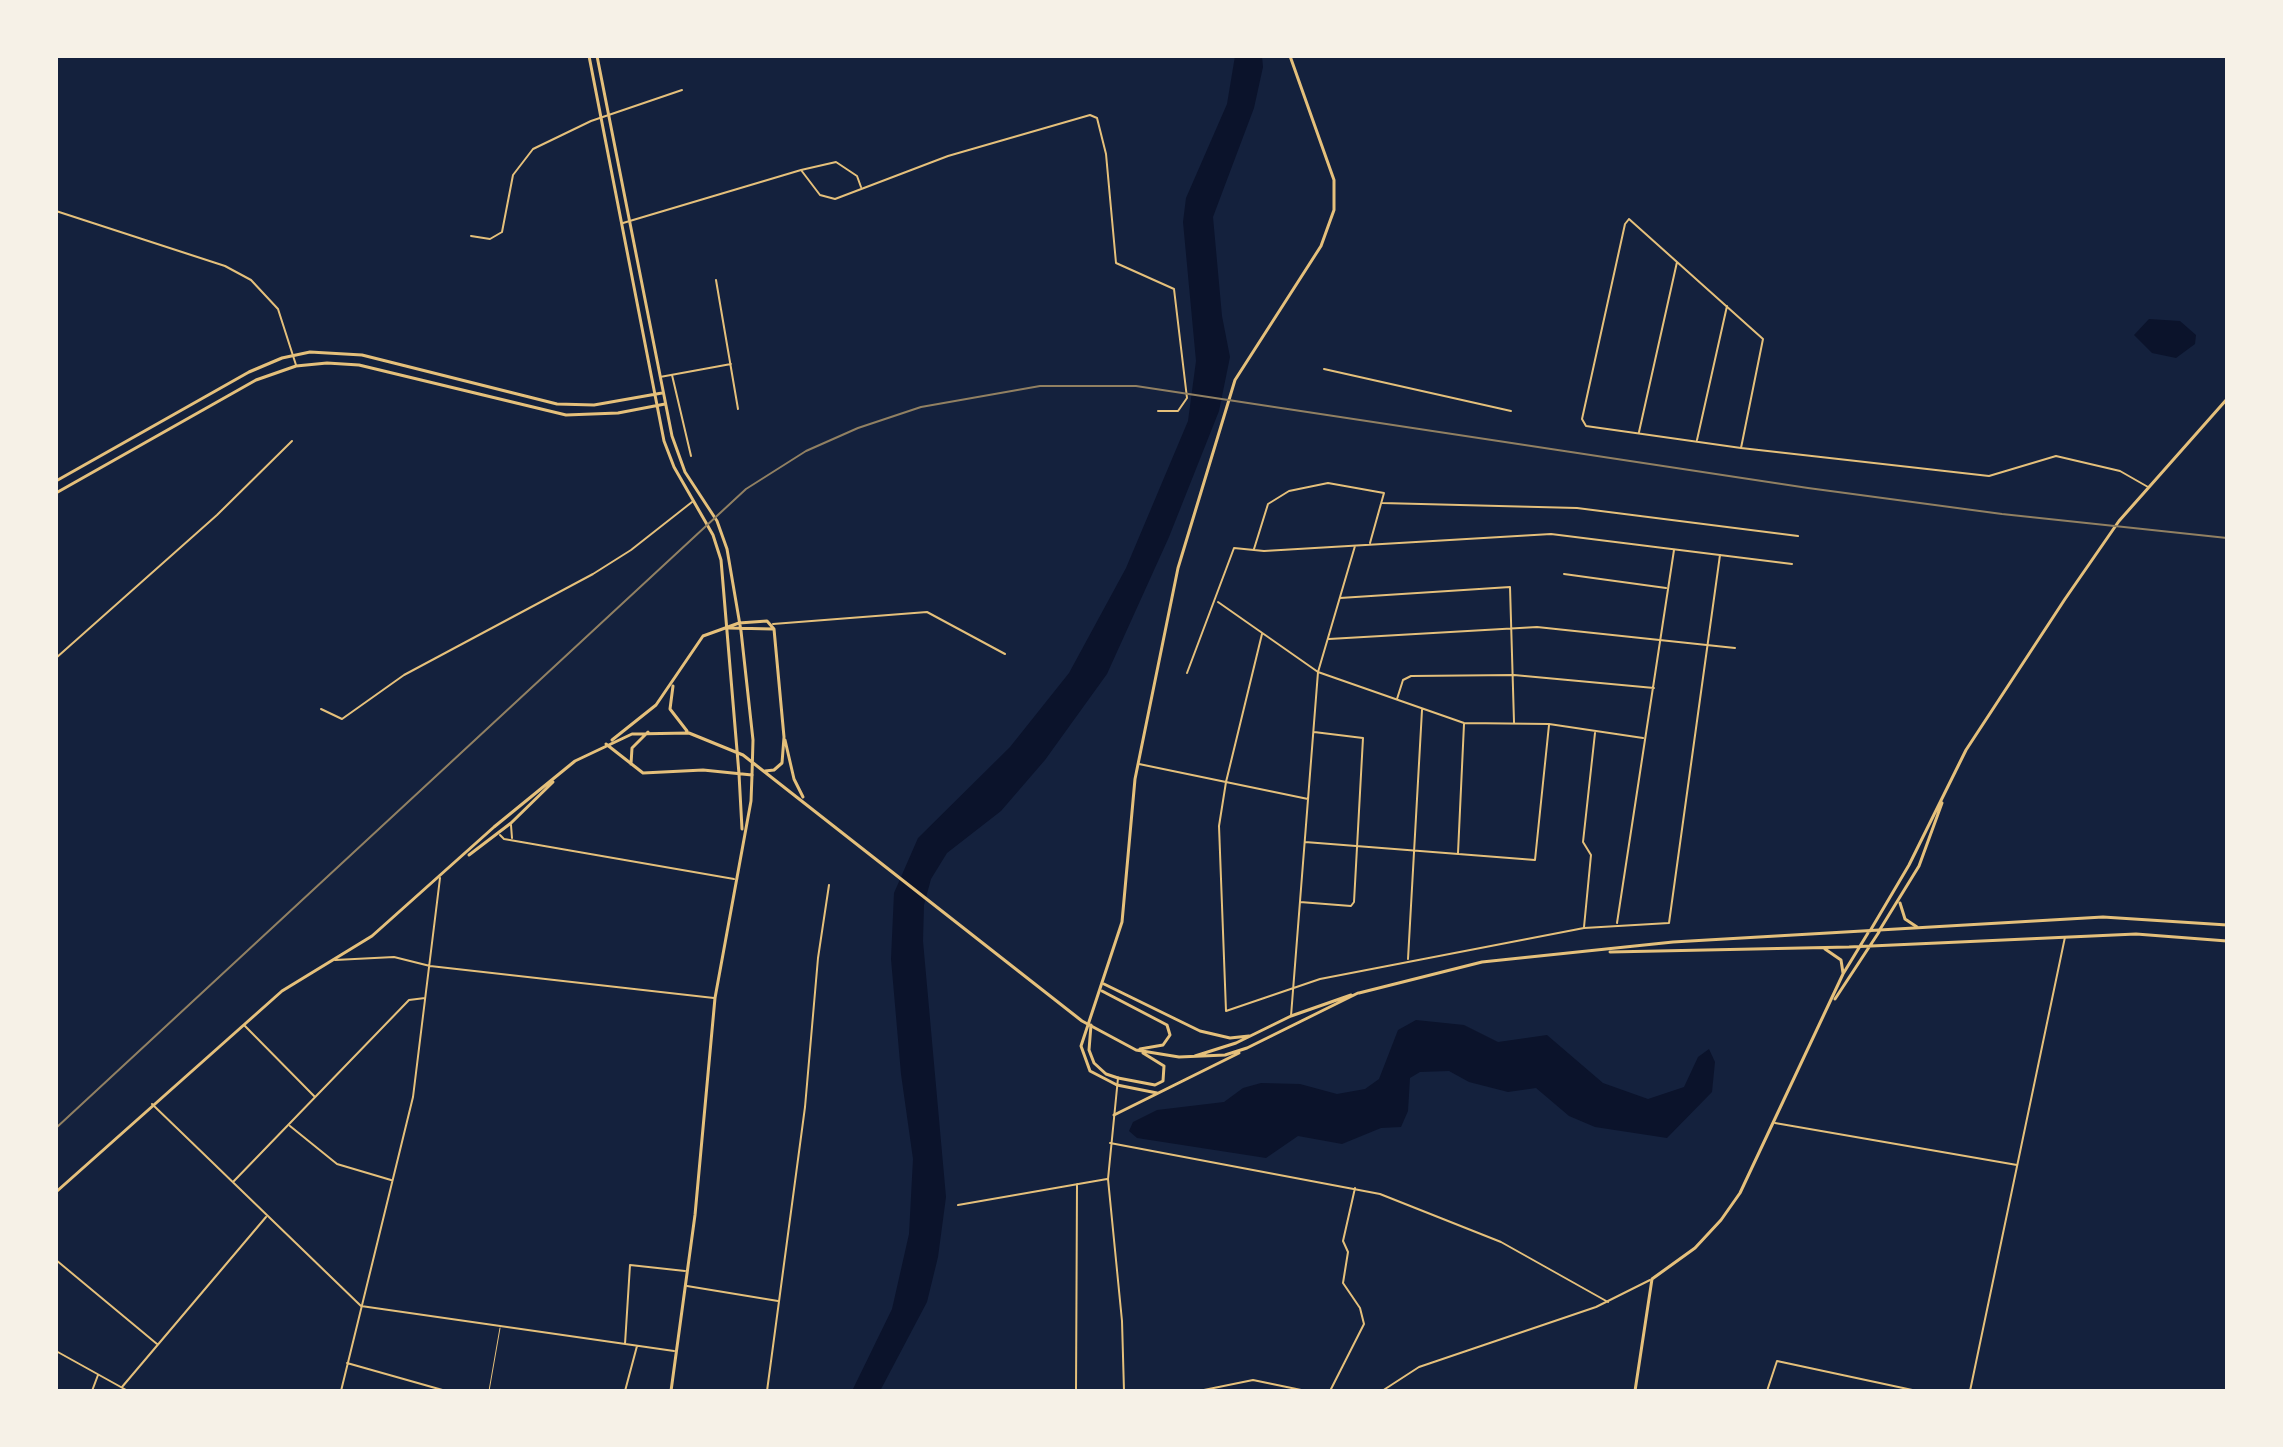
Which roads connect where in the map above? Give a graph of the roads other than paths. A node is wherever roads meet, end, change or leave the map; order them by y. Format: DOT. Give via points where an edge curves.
graph roads {
  1 [pos="589,56"];
  2 [pos="597,56"];
  3 [pos="1290,56"];
  4 [pos="682,90"];
  5 [pos="610,115"];
  6 [pos="601,118"];
  7 [pos="801,170"];
  8 [pos="861,188"];
  9 [pos="56,211"];
  10 [pos="628,222"];
  11 [pos="620,224"];
  12 [pos="471,236"];
  13 [pos="1677,260"];
  14 [pos="716,280"];
  15 [pos="1727,306"];
  16 [pos="294,355"];
  17 [pos="731,364"];
  18 [pos="296,366"];
  19 [pos="1324,369"];
  20 [pos="672,375"];
  21 [pos="659,378"];
  22 [pos="662,393"];
  23 [pos="653,395"];
  24 [pos="2227,399"];
  25 [pos="665,404"];
  26 [pos="655,406"];
  27 [pos="738,409"];
  28 [pos="1158,411"];
  29 [pos="1511,411"];
  30 [pos="1639,433"];
  31 [pos="292,441"];
  32 [pos="1696,441"];
  33 [pos="1741,448"];
  34 [pos="691,456"];
  35 [pos="56,481"];
  36 [pos="2148,487"];
  37 [pos="56,493"];
  38 [pos="693,501"];
  39 [pos="1382,503"];
  40 [pos="1798,536"];
  41 [pos="1369,544"];
  42 [pos="1356,545"];
  43 [pos="1674,549"];
  44 [pos="1254,551"];
  45 [pos="1720,555"];
  46 [pos="1792,564"];
  47 [pos="1564,574"];
  48 [pos="1668,588"];
  49 [pos="1339,598"];
  50 [pos="1217,601"];
  51 [pos="739,623"];
  52 [pos="773,627"];
  53 [pos="729,628"];
  54 [pos="1512,628"];
  55 [pos="741,631"];
  56 [pos="1262,634"];
  57 [pos="1328,639"];
  58 [pos="1662,640"];
  59 [pos="1707,644"];
  60 [pos="1735,648"];
  61 [pos="1005,654"];
  62 [pos="56,658"];
  63 [pos="1318,672"];
  64 [pos="1187,673"];
  65 [pos="1514,675"];
  66 [pos="674,682"];
  67 [pos="1654,688"];
  68 [pos="1397,700"];
  69 [pos="321,709"];
  70 [pos="1422,709"];
  71 [pos="1464,723"];
  72 [pos="1514,724"];
  73 [pos="1549,724"];
  74 [pos="1595,731"];
  75 [pos="648,732"];
  76 [pos="1313,732"];
  77 [pos="689,733"];
  78 [pos="784,737"];
  79 [pos="1643,738"];
  80 [pos="607,743"];
  81 [pos="1138,764"];
  82 [pos="633,768"];
  83 [pos="765,771"];
  84 [pos="560,774"];
  85 [pos="739,774"];
  86 [pos="752,775"];
  87 [pos="1226,782"];
  88 [pos="1943,797"];
  89 [pos="1308,799"];
  90 [pos="805,801"];
  91 [pos="511,823"];
  92 [pos="494,827"];
  93 [pos="743,833"];
  94 [pos="499,834"];
  95 [pos="512,840"];
  96 [pos="1304,842"];
  97 [pos="1358,846"];
  98 [pos="1412,849"];
  99 [pos="1458,853"];
  100 [pos="462,859"];
  101 [pos="440,878"];
  102 [pos="734,879"];
  103 [pos="829,885"];
  104 [pos="1901,900"];
  105 [pos="1299,902"];
  106 [pos="1617,924"];
  107 [pos="2227,925"];
  108 [pos="1917,927"];
  109 [pos="1584,928"];
  110 [pos="1879,931"];
  111 [pos="1869,932"];
  112 [pos="2065,936"];
  113 [pos="2227,941"];
  114 [pos="1870,946"];
  115 [pos="1859,947"];
  116 [pos="1822,948"];
  117 [pos="1595,952"];
  118 [pos="334,961"];
  119 [pos="1409,961"];
  120 [pos="430,966"];
  121 [pos="1843,974"];
  122 [pos="1104,984"];
  123 [pos="1292,988"];
  124 [pos="1102,991"];
  125 [pos="1358,993"];
  126 [pos="426,998"];
  127 [pos="715,998"];
  128 [pos="1832,1002"];
  129 [pos="1291,1016"];
  130 [pos="243,1024"];
  131 [pos="1091,1024"];
  132 [pos="1296,1025"];
  133 [pos="1252,1035"];
  134 [pos="1247,1048"];
  135 [pos="1136,1050"];
  136 [pos="1191,1057"];
  137 [pos="1118,1078"];
  138 [pos="1117,1085"];
  139 [pos="1158,1093"];
  140 [pos="316,1098"];
  141 [pos="152,1104"];
  142 [pos="1114,1115"];
  143 [pos="1774,1123"];
  144 [pos="289,1125"];
  145 [pos="1110,1143"];
  146 [pos="2018,1165"];
  147 [pos="1108,1179"];
  148 [pos="394,1181"];
  149 [pos="232,1183"];
  150 [pos="1077,1184"];
  151 [pos="1356,1187"];
  152 [pos="56,1192"];
  153 [pos="958,1205"];
  154 [pos="267,1216"];
  155 [pos="56,1260"];
  156 [pos="688,1271"];
  157 [pos="1652,1279"];
  158 [pos="687,1286"];
  159 [pos="780,1302"];
  160 [pos="1608,1302"];
  161 [pos="361,1306"];
  162 [pos="500,1328"];
  163 [pos="158,1345"];
  164 [pos="625,1345"];
  165 [pos="637,1346"];
  166 [pos="56,1351"];
  167 [pos="677,1352"];
  168 [pos="347,1363"];
  169 [pos="98,1374"];
  170 [pos="122,1387"];
  171 [pos="92,1391"];
  172 [pos="128,1391"];
  173 [pos="341,1391"];
  174 [pos="446,1391"];
  175 [pos="489,1391"];
  176 [pos="625,1391"];
  177 [pos="671,1391"];
  178 [pos="767,1391"];
  179 [pos="1076,1391"];
  180 [pos="1124,1391"];
  181 [pos="1199,1391"];
  182 [pos="1306,1391"];
  183 [pos="1330,1391"];
  184 [pos="1382,1391"];
  185 [pos="1635,1391"];
  186 [pos="1767,1391"];
  187 [pos="1917,1391"];
  188 [pos="1970,1391"];
  1 -- 6 [label="main road"];
  2 -- 5 [label="main road"];
  3 -- 81 [label="main road" via="1334,180 1334,210 1321,246 1232,388 1178,568"];
  4 -- 5 [label="street"];
  5 -- 6 [label="street"];
  5 -- 10 [label="main road"];
  6 -- 11 [label="main road"];
  6 -- 12 [label="street" via="550,139 525,156 510,184 504,229 493,238"];
  7 -- 8 [label="street" via="836,162 857,176"];
  7 -- 8 [label="street" via="827,199"];
  7 -- 10 [label="street"];
  8 -- 28 [label="street" via="1077,116 1097,118 1116,263 1174,289 1187,398 1178,411"];
  9 -- 16 [label="street" via="225,266 251,280 278,309"];
  10 -- 11 [label="street"];
  10 -- 21 [label="main road"];
  11 -- 23 [label="main road"];
  13 -- 15 [label="street"];
  13 -- 30 [label="street"];
  13 -- 30 [label="street" via="1629,219 1583,423"];
  14 -- 17 [label="street"];
  15 -- 32 [label="street"];
  15 -- 33 [label="street" via="1763,339"];
  16 -- 18 [label="street"];
  16 -- 23 [label="main road" via="346,352 568,405"];
  16 -- 35 [label="main road" via="249,372"];
  17 -- 20 [label="street"];
  17 -- 27 [label="street"];
  18 -- 26 [label="main road" via="359,365 566,415"];
  18 -- 37 [label="main road" via="256,380"];
  19 -- 29 [label="street"];
  20 -- 21 [label="street"];
  20 -- 34 [label="street"];
  21 -- 22 [label="main road"];
  22 -- 23 [label="main road"];
  22 -- 25 [label="main road"];
  23 -- 26 [label="main road"];
  24 -- 36 [label="main road"];
  25 -- 26 [label="main road"];
  25 -- 51 [label="main road" via="681,462 722,531"];
  26 -- 38 [label="main road" via="674,467"];
  30 -- 32 [label="street"];
  31 -- 62 [label="street"];
  32 -- 33 [label="street"];
  33 -- 36 [label="street" via="1989,476 2056,456 2120,471"];
  36 -- 88 [label="main road" via="2114,527 1966,750"];
  38 -- 53 [label="main road" via="719,551"];
  38 -- 69 [label="street" via="606,566 404,675 342,719"];
  39 -- 40 [label="street" via="1577,508"];
  39 -- 41 [label="street"];
  39 -- 44 [label="street" via="1384,493 1340,484 1289,491 1265,508"];
  41 -- 42 [label="street"];
  41 -- 43 [label="street" via="1551,534"];
  42 -- 44 [label="street"];
  42 -- 49 [label="street"];
  43 -- 45 [label="street"];
  43 -- 48 [label="street"];
  44 -- 50 [label="street" via="1234,548"];
  45 -- 46 [label="street"];
  45 -- 59 [label="street"];
  47 -- 48 [label="street"];
  48 -- 58 [label="street"];
  49 -- 54 [label="street" via="1510,587"];
  49 -- 57 [label="street"];
  50 -- 56 [label="street"];
  50 -- 64 [label="street"];
  51 -- 52 [label="main road"];
  51 -- 53 [label="main road"];
  51 -- 55 [label="main road"];
  52 -- 55 [label="main road"];
  52 -- 61 [label="street" via="931,612"];
  52 -- 78 [label="main road"];
  53 -- 55 [label="main road"];
  53 -- 66 [label="main road" via="703,636"];
  53 -- 85 [label="main road"];
  54 -- 57 [label="street"];
  54 -- 58 [label="street" via="1564,628"];
  54 -- 65 [label="street"];
  55 -- 86 [label="main road"];
  56 -- 63 [label="street"];
  56 -- 87 [label="street"];
  57 -- 63 [label="street"];
  58 -- 59 [label="street"];
  58 -- 67 [label="street"];
  59 -- 60 [label="street"];
  59 -- 106 [label="street" via="1669,923"];
  63 -- 68 [label="street"];
  63 -- 76 [label="street"];
  65 -- 67 [label="street"];
  65 -- 68 [label="street" via="1406,677"];
  65 -- 72 [label="street"];
  66 -- 77 [label="main road" via="670,709"];
  66 -- 80 [label="main road" via="648,713"];
  67 -- 79 [label="street"];
  68 -- 70 [label="street"];
  70 -- 71 [label="street"];
  70 -- 98 [label="street"];
  71 -- 72 [label="street"];
  71 -- 99 [label="street"];
  72 -- 73 [label="street"];
  73 -- 74 [label="street"];
  73 -- 99 [label="street" via="1535,860"];
  74 -- 79 [label="street"];
  74 -- 109 [label="street" via="1583,842 1591,855"];
  75 -- 77 [label="main road"];
  75 -- 80 [label="main road"];
  75 -- 82 [label="main road" via="632,748"];
  76 -- 89 [label="street"];
  76 -- 97 [label="street" via="1363,738"];
  77 -- 83 [label="main road" via="721,744"];
  78 -- 83 [label="main road" via="782,763"];
  78 -- 90 [label="main road"];
  79 -- 106 [label="street"];
  80 -- 82 [label="main road"];
  80 -- 84 [label="main road"];
  81 -- 87 [label="street"];
  81 -- 122 [label="main road" via="1124,913"];
  82 -- 85 [label="main road" via="648,774"];
  83 -- 90 [label="main road"];
  84 -- 91 [label="main road"];
  84 -- 92 [label="main road"];
  85 -- 86 [label="main road"];
  85 -- 93 [label="main road"];
  86 -- 93 [label="main road"];
  87 -- 89 [label="street"];
  87 -- 123 [label="street" via="1219,826 1226,1011"];
  88 -- 104 [label="main road"];
  88 -- 111 [label="main road"];
  89 -- 96 [label="street"];
  90 -- 135 [label="main road" via="1055,1001 1106,1037"];
  91 -- 94 [label="main road"];
  91 -- 95 [label="street"];
  92 -- 94 [label="main road"];
  92 -- 100 [label="main road"];
  93 -- 102 [label="main road"];
  94 -- 95 [label="street"];
  94 -- 100 [label="main road"];
  95 -- 102 [label="street"];
  96 -- 97 [label="street"];
  96 -- 105 [label="street"];
  97 -- 98 [label="street"];
  97 -- 105 [label="street" via="1353,905"];
  98 -- 99 [label="street"];
  98 -- 119 [label="street"];
  100 -- 101 [label="main road"];
  101 -- 118 [label="main road" via="359,947"];
  101 -- 120 [label="street"];
  102 -- 127 [label="main road"];
  103 -- 159 [label="street"];
  104 -- 108 [label="main road" via="1899,910"];
  104 -- 110 [label="main road"];
  105 -- 123 [label="street"];
  106 -- 109 [label="street"];
  107 -- 108 [label="main road" via="2103,917"];
  108 -- 110 [label="main road"];
  109 -- 119 [label="street"];
  110 -- 111 [label="main road"];
  110 -- 114 [label="main road"];
  111 -- 115 [label="main road"];
  111 -- 117 [label="main road" via="1673,942"];
  112 -- 113 [label="main road" via="2136,934"];
  112 -- 114 [label="main road"];
  112 -- 146 [label="street"];
  114 -- 115 [label="main road"];
  114 -- 128 [label="main road"];
  115 -- 116 [label="main road"];
  115 -- 121 [label="main road"];
  116 -- 117 [label="main road"];
  116 -- 121 [label="main road" via="1839,957"];
  117 -- 125 [label="main road" via="1465,965"];
  118 -- 120 [label="street" via="377,955"];
  118 -- 130 [label="main road" via="291,984"];
  119 -- 123 [label="street"];
  120 -- 126 [label="street"];
  120 -- 127 [label="street"];
  121 -- 128 [label="main road"];
  122 -- 124 [label="main road"];
  122 -- 133 [label="main road" via="1200,1031 1230,1038"];
  123 -- 129 [label="street"];
  124 -- 131 [label="main road"];
  124 -- 135 [label="main road" via="1169,1028 1163,1045"];
  125 -- 129 [label="main road"];
  125 -- 132 [label="main road"];
  126 -- 140 [label="street" via="409,1000"];
  126 -- 148 [label="street" via="413,1097"];
  127 -- 156 [label="main road"];
  128 -- 143 [label="main road"];
  129 -- 132 [label="main road"];
  129 -- 133 [label="main road"];
  130 -- 140 [label="street"];
  130 -- 141 [label="main road"];
  131 -- 137 [label="main road" via="1094,1063"];
  131 -- 138 [label="main road" via="1082,1041 1083,1060 1095,1076"];
  132 -- 134 [label="main road"];
  133 -- 136 [label="main road"];
  134 -- 136 [label="main road" via="1211,1058"];
  134 -- 139 [label="main road"];
  135 -- 136 [label="main road"];
  135 -- 137 [label="main road" via="1164,1066 1163,1081 1155,1085"];
  137 -- 138 [label="street"];
  138 -- 139 [label="main road"];
  138 -- 142 [label="street"];
  139 -- 142 [label="main road"];
  140 -- 144 [label="street"];
  141 -- 149 [label="street"];
  141 -- 152 [label="main road"];
  142 -- 145 [label="street"];
  143 -- 146 [label="street"];
  143 -- 157 [label="main road" via="1749,1178 1721,1220 1695,1248"];
  144 -- 148 [label="street" via="337,1164"];
  144 -- 149 [label="street"];
  145 -- 147 [label="street"];
  145 -- 151 [label="street"];
  146 -- 188 [label="street"];
  147 -- 150 [label="street"];
  147 -- 180 [label="street"];
  148 -- 161 [label="street"];
  149 -- 154 [label="street"];
  150 -- 153 [label="street"];
  150 -- 179 [label="street"];
  151 -- 160 [label="street" via="1501,1242"];
  151 -- 183 [label="street" via="1343,1241 1348,1252 1343,1283 1364,1324"];
  154 -- 161 [label="street"];
  154 -- 163 [label="street"];
  155 -- 163 [label="street"];
  156 -- 158 [label="main road"];
  156 -- 164 [label="street" via="630,1265"];
  157 -- 160 [label="street"];
  157 -- 185 [label="main road"];
  158 -- 159 [label="street"];
  158 -- 167 [label="main road"];
  159 -- 178 [label="street"];
  160 -- 184 [label="street" via="1419,1367"];
  161 -- 162 [label="street"];
  161 -- 168 [label="street"];
  162 -- 164 [label="street"];
  162 -- 175 [label="street"];
  163 -- 170 [label="street"];
  164 -- 165 [label="street"];
  165 -- 167 [label="street"];
  165 -- 176 [label="street"];
  166 -- 169 [label="street"];
  167 -- 177 [label="main road"];
  168 -- 173 [label="street"];
  168 -- 174 [label="street"];
  169 -- 170 [label="street"];
  169 -- 171 [label="street"];
  170 -- 172 [label="street"];
  181 -- 182 [label="street" via="1253,1380"];
  186 -- 187 [label="street" via="1777,1361"];
}
